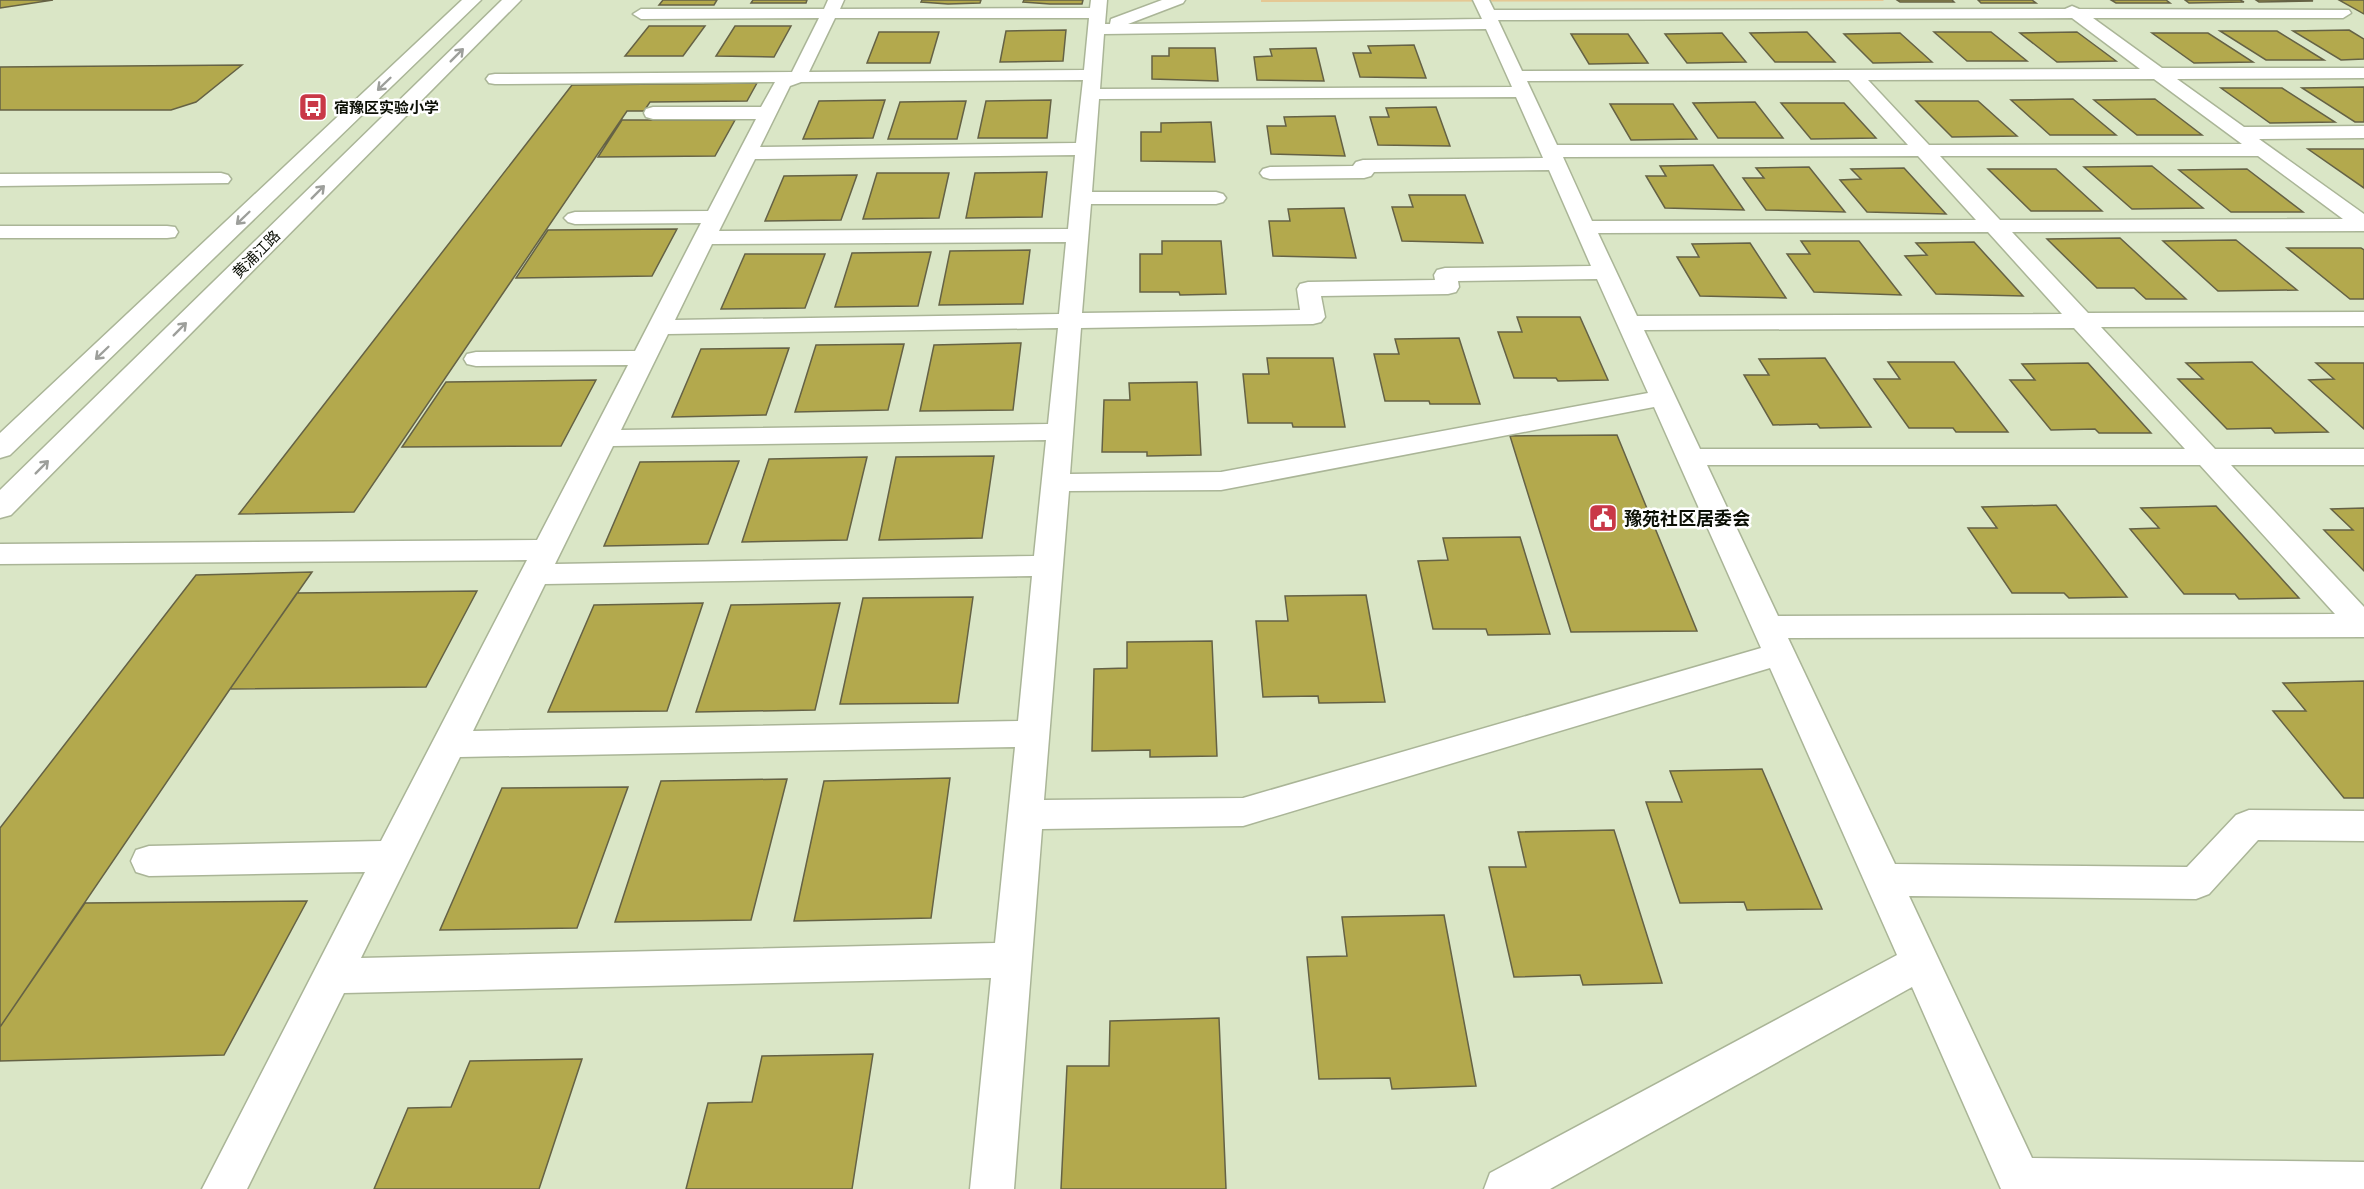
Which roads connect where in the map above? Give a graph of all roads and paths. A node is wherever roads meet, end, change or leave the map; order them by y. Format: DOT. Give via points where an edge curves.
graph roads {
  1 [pos="472,0"];
  2 [pos="512,0"];
  3 [pos="1177,0"];
  4 [pos="2058,0"];
  5 [pos="833,7"];
  6 [pos="1487,13"];
  7 [pos="2076,13"];
  8 [pos="2343,13"];
  9 [pos="641,14"];
  10 [pos="1098,14"];
  11 [pos="2364,73"];
  12 [pos="2158,74"];
  13 [pos="1854,75"];
  14 [pos="798,77"];
  15 [pos="495,79"];
  16 [pos="1091,84"];
  17 [pos="1519,84"];
  18 [pos="653,113"];
  19 [pos="768,113"];
  20 [pos="2364,132"];
  21 [pos="2240,133"];
  22 [pos="1085,149"];
  23 [pos="1924,150"];
  24 [pos="2263,150"];
  25 [pos="748,153"];
  26 [pos="1552,158"];
  27 [pos="1270,173"];
  28 [pos="221,179"];
  29 [pos="0,180"];
  30 [pos="1081,198"];
  31 [pos="1216,198"];
  32 [pos="2335,203"];
  33 [pos="2364,203"];
  34 [pos="575,218"];
  35 [pos="2364,225"];
  36 [pos="1994,226"];
  37 [pos="711,227"];
  38 [pos="1585,227"];
  39 [pos="0,232"];
  40 [pos="167,232"];
  41 [pos="1078,235"];
  42 [pos="1605,272"];
  43 [pos="2364,319"];
  44 [pos="1069,321"];
  45 [pos="2082,321"];
  46 [pos="1628,323"];
  47 [pos="660,327"];
  48 [pos="644,358"];
  49 [pos="476,359"];
  50 [pos="1662,398"];
  51 [pos="1060,432"];
  52 [pos="604,438"];
  53 [pos="0,449"];
  54 [pos="1690,457"];
  55 [pos="2209,457"];
  56 [pos="2364,457"];
  57 [pos="1055,483"];
  58 [pos="0,508"];
  59 [pos="0,554"];
  60 [pos="541,562"];
  61 [pos="1047,566"];
  62 [pos="2364,625"];
  63 [pos="1773,640"];
  64 [pos="1033,734"];
  65 [pos="450,744"];
  66 [pos="1025,815"];
  67 [pos="2364,826"];
  68 [pos="392,856"];
  69 [pos="149,861"];
  70 [pos="1883,880"];
  71 [pos="1012,960"];
  72 [pos="1921,962"];
  73 [pos="332,976"];
  74 [pos="2364,1184"];
  75 [pos="2022,1185"];
  76 [pos="224,1189"];
  77 [pos="992,1189"];
  78 [pos="1506,1189"];
  1 -- 53 [label="street, 黄浦江路, one-way"];
  58 -- 2 [label="street, 黄浦江路, one-way"];
  3 -- 10 [label="lane"];
  4 -- 7 [label="lane"];
  5 -- 9 [label="lane"];
  5 -- 10 [label="lane"];
  5 -- 14 [label="lane"];
  6 -- 7 [label="lane"];
  6 -- 10 [label="lane"];
  6 -- 17 [label="lane"];
  7 -- 8 [label="lane"];
  7 -- 12 [label="lane"];
  10 -- 16 [label="lane"];
  11 -- 12 [label="lane"];
  12 -- 13 [label="lane"];
  12 -- 21 [label="lane"];
  13 -- 17 [label="lane"];
  13 -- 23 [label="lane"];
  14 -- 15 [label="lane"];
  14 -- 16 [label="lane"];
  14 -- 19 [label="lane" via="783,82"];
  16 -- 17 [label="lane"];
  16 -- 22 [label="lane"];
  17 -- 26 [label="lane"];
  18 -- 19 [label="lane"];
  19 -- 25 [label="lane"];
  20 -- 21 [label="lane"];
  21 -- 24 [label="lane"];
  22 -- 25 [label="lane"];
  22 -- 30 [label="lane"];
  23 -- 24 [label="lane"];
  23 -- 26 [label="lane"];
  23 -- 36 [label="lane"];
  24 -- 32 [label="lane"];
  25 -- 37 [label="lane"];
  26 -- 27 [label="lane" via="1363,166 1364,172"];
  26 -- 38 [label="lane"];
  28 -- 29 [label="lane"];
  30 -- 31 [label="lane"];
  30 -- 41 [label="lane"];
  32 -- 33 [label="lane"];
  32 -- 35 [label="lane"];
  34 -- 37 [label="lane"];
  35 -- 36 [label="lane"];
  36 -- 38 [label="lane"];
  36 -- 45 [label="lane"];
  37 -- 41 [label="lane"];
  37 -- 47 [label="lane"];
  38 -- 42 [label="lane"];
  39 -- 40 [label="lane"];
  41 -- 44 [label="lane"];
  42 -- 44 [label="lane" via="1444,275 1448,287 1308,289 1313,317"];
  42 -- 46 [label="lane"];
  43 -- 45 [label="lane"];
  44 -- 47 [label="lane"];
  44 -- 51 [label="lane"];
  45 -- 46 [label="lane"];
  45 -- 55 [label="lane"];
  46 -- 50 [label="lane"];
  47 -- 48 [label="lane"];
  48 -- 49 [label="lane"];
  48 -- 52 [label="lane"];
  50 -- 54 [label="lane"];
  50 -- 57 [label="lane" via="1221,481"];
  51 -- 52 [label="lane"];
  51 -- 57 [label="lane"];
  52 -- 60 [label="lane"];
  54 -- 55 [label="lane"];
  54 -- 63 [label="lane"];
  55 -- 56 [label="lane"];
  55 -- 62 [label="lane"];
  57 -- 61 [label="lane"];
  59 -- 60 [label="lane"];
  60 -- 61 [label="lane"];
  60 -- 65 [label="lane"];
  61 -- 64 [label="lane"];
  62 -- 63 [label="lane"];
  63 -- 66 [label="lane" via="1243,812"];
  63 -- 70 [label="lane"];
  64 -- 65 [label="lane"];
  64 -- 66 [label="lane"];
  65 -- 68 [label="lane"];
  66 -- 71 [label="lane"];
  67 -- 70 [label="lane" via="2249,825 2196,883"];
  68 -- 69 [label="lane"];
  68 -- 73 [label="lane"];
  70 -- 72 [label="lane"];
  71 -- 73 [label="lane"];
  71 -- 77 [label="lane"];
  72 -- 75 [label="lane"];
  72 -- 78 [label="lane"];
  73 -- 76 [label="lane"];
  74 -- 75 [label="lane"];
}
